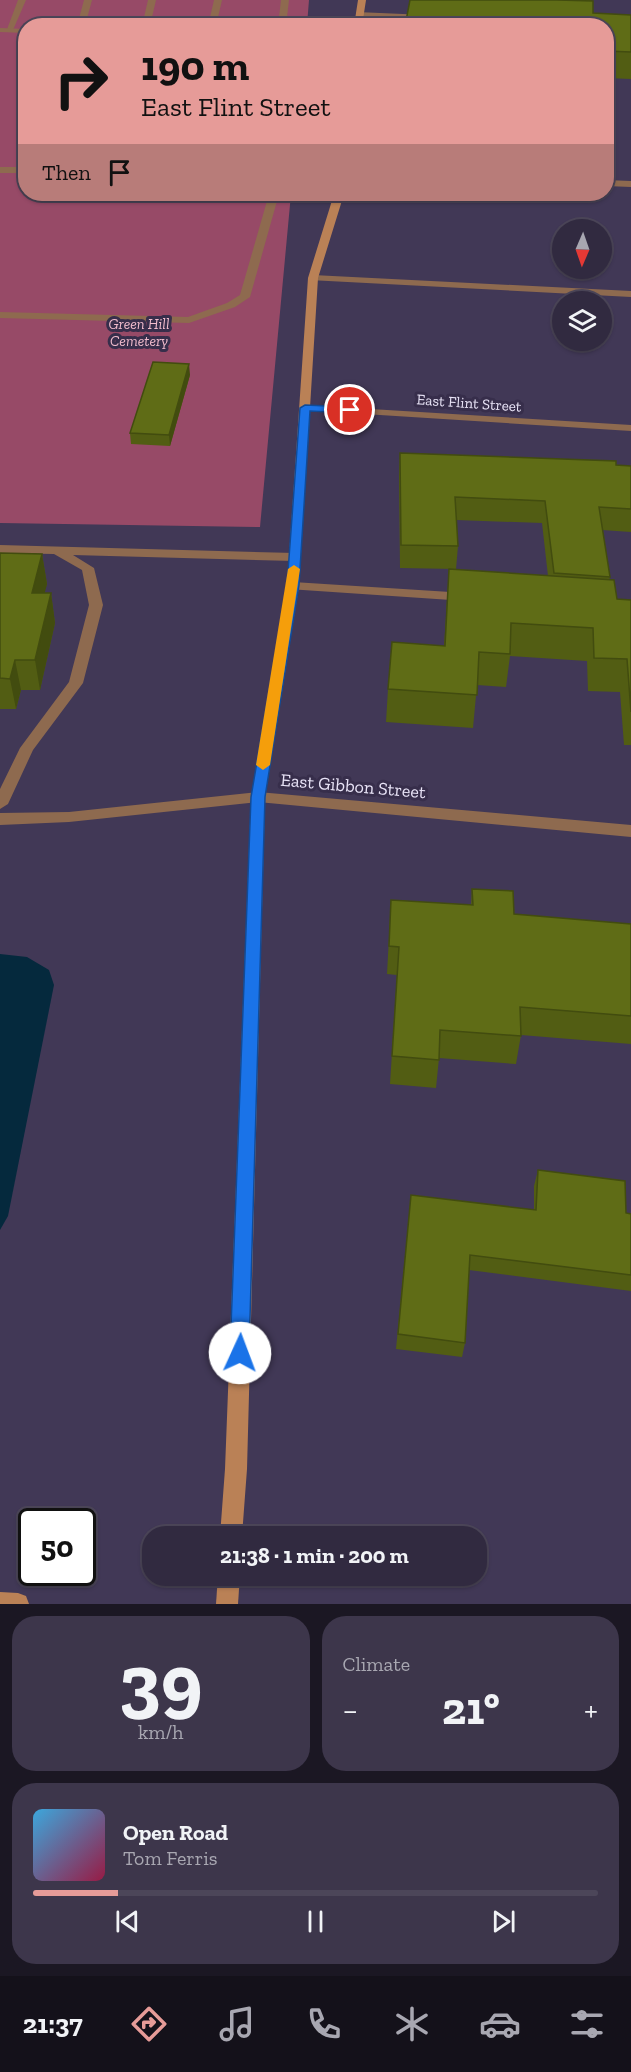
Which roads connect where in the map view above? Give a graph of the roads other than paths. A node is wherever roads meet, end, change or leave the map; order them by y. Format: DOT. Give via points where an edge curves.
graph roads {
  1 [pos="22,0"];
  2 [pos="88,0"];
  3 [pos="152,0"];
  4 [pos="218,0"];
  5 [pos="285,0"];
  6 [pos="362,0"];
  7 [pos="360,14"];
  8 [pos="433,17"];
  9 [pos="83,18"];
  10 [pos="148,18"];
  11 [pos="214,18"];
  12 [pos="283,18"];
  13 [pos="359,18"];
  14 [pos="0,30"];
  15 [pos="9,30"];
  16 [pos="18,31"];
  17 [pos="0,170"];
  18 [pos="18,171"];
  19 [pos="614,183"];
  20 [pos="631,184"];
  21 [pos="272,201"];
  22 [pos="337,201"];
  23 [pos="313,278"];
  24 [pos="631,294"];
  25 [pos="0,315"];
  26 [pos="305,408"];
  27 [pos="631,428"];
  28 [pos="0,549"];
  29 [pos="57,551"];
  30 [pos="295,557"];
  31 [pos="293,585"];
  32 [pos="479,598"];
  33 [pos="258,797"];
  34 [pos="0,804"];
  35 [pos="0,819"];
  36 [pos="631,831"];
  37 [pos="232,1526"];
  38 [pos="228,1586"];
  39 [pos="0,1603"];
  40 [pos="18,1604"];
  41 [pos="227,1604"];
  1 -- 15 [label="street"];
  2 -- 9 [label="street"];
  3 -- 10 [label="street"];
  4 -- 11 [label="street"];
  5 -- 12 [label="street"];
  6 -- 7 [label="main road"];
  7 -- 8 [label="street"];
  7 -- 13 [label="main road"];
  14 -- 15 [label="street"];
  15 -- 16 [label="street"];
  17 -- 18 [label="street"];
  19 -- 20 [label="street"];
  21 -- 25 [label="street" via="245,297 231,305 189,320"];
  22 -- 23 [label="main road"];
  23 -- 24 [label="street"];
  23 -- 26 [label="main road"];
  26 -- 27 [label="street, East Flint Street"];
  26 -- 30 [label="main road"];
  28 -- 29 [label="street"];
  29 -- 30 [label="street"];
  29 -- 34 [label="street" via="88,568 96,605 76,683 27,748"];
  30 -- 31 [label="main road"];
  31 -- 32 [label="street"];
  31 -- 33 [label="main road"];
  33 -- 35 [label="street, East Gibbon Street" via="69,817"];
  33 -- 36 [label="street, East Gibbon Street"];
  33 -- 37 [label="main road"];
  38 -- 41 [label="main road"];
  39 -- 40 [label="main road"];
}
